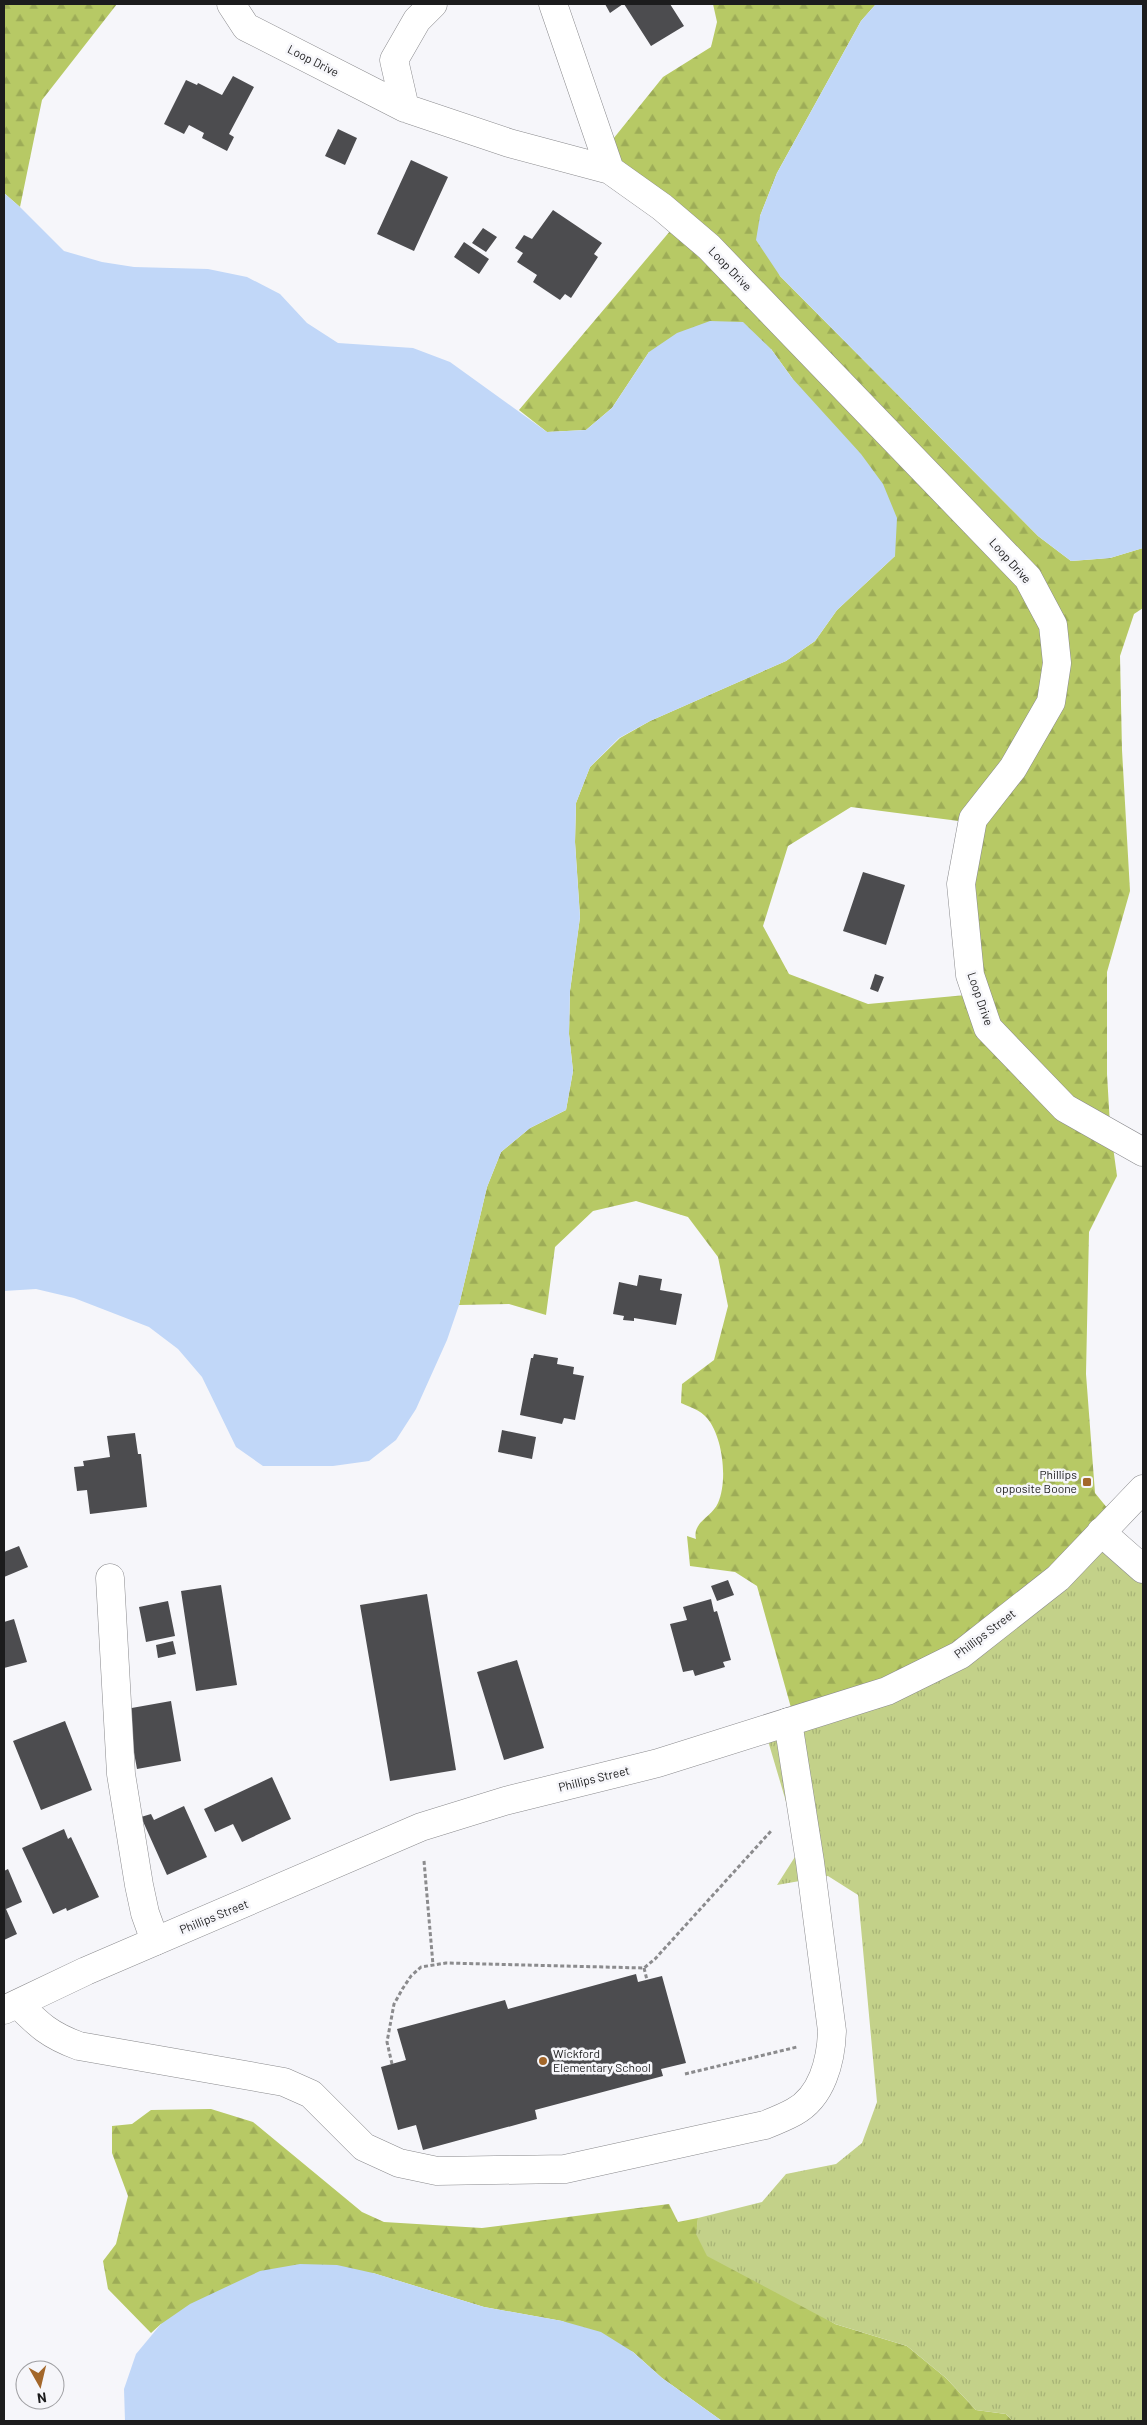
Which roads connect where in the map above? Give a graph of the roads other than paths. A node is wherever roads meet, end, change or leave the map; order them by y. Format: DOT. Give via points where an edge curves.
graph roads {
  1 [pos="230,4"];
  2 [pos="433,4"];
  3 [pos="553,4"];
  4 [pos="406,108"];
  5 [pos="610,170"];
  6 [pos="1143,1152"];
  7 [pos="1143,1489"];
  8 [pos="1101,1532"];
  9 [pos="1143,1569"];
  10 [pos="110,1578"];
  11 [pos="788,1722"];
  12 [pos="154,1941"];
  13 [pos="11,2007"];
  1 -- 4 [label="street, Loop Drive" via="246,27"];
  2 -- 4 [label="street" via="417,20 394,60"];
  3 -- 5 [label="street"];
  4 -- 5 [label="street, Loop Drive" via="509,143"];
  5 -- 6 [label="street, Loop Drive" via="662,207 709,247 1028,578 1053,624 1057,663 1051,702 1013,768 973,819 960,884 970,975 988,1028 1065,1108"];
  7 -- 8 [label="street, Phillips Street"];
  8 -- 9 [label="street"];
  8 -- 11 [label="street, Phillips Street" via="1058,1578 960,1655 887,1691"];
  10 -- 12 [label="street" via="121,1774 139,1885"];
  11 -- 12 [label="street, Phillips Street" via="658,1763 505,1801 421,1827"];
  11 -- 13 [label="street" via="810,1862 831,2039 826,2070 815,2094 796,2112 765,2125 565,2169 437,2171 399,2163 364,2147 311,2094 284,2082 79,2046 59,2039"];
  12 -- 13 [label="street, Phillips Street"];
}
